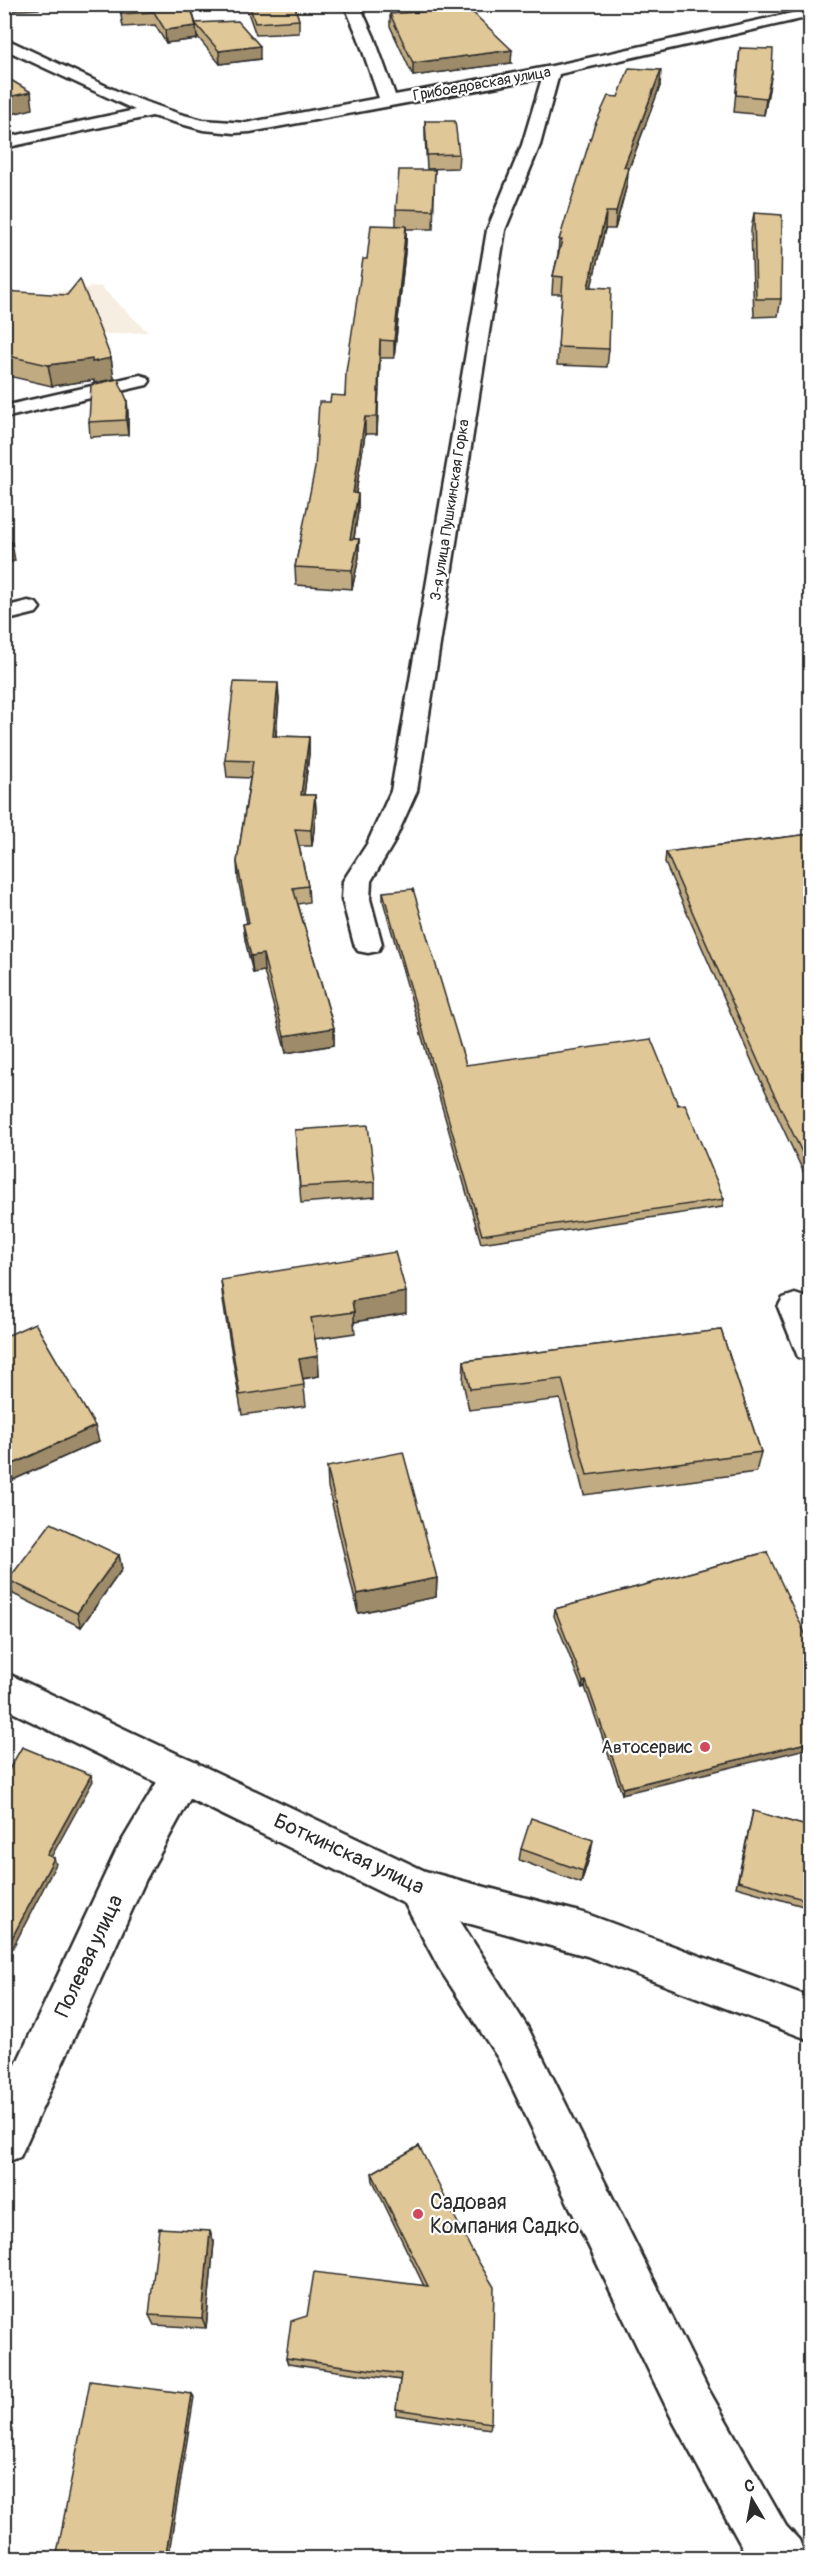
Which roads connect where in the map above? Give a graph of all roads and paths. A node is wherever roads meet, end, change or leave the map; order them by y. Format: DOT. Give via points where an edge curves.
graph roads {
  1 [pos="351,4"];
  2 [pos="810,13"];
  3 [pos="4,43"];
  4 [pos="552,72"];
  5 [pos="388,100"];
  6 [pos="153,111"];
  7 [pos="4,143"];
  8 [pos="140,381"];
  9 [pos="4,412"];
  10 [pos="28,608"];
  11 [pos="4,614"];
  12 [pos="368,944"];
  13 [pos="795,1307"];
  14 [pos="810,1347"];
  15 [pos="4,1689"];
  16 [pos="183,1775"];
  17 [pos="420,1890"];
  18 [pos="810,2018"];
  19 [pos="4,2141"];
  20 [pos="781,2559"];
  1 -- 5 [label="street"];
  2 -- 4 [label="street, Грибоедовская улица"];
  3 -- 6 [label="street, Грибоедовская улица"];
  4 -- 5 [label="street, Грибоедовская улица"];
  4 -- 12 [label="street, 3-я улица Пушкинская Горка" via="531,145 496,230 404,791 380,844 357,881 356,899"];
  5 -- 6 [label="street, Грибоедовская улица" via="232,129"];
  6 -- 7 [label="street"];
  8 -- 9 [label="street"];
  10 -- 11 [label="street"];
  13 -- 14 [label="street"];
  15 -- 16 [label="street, Боткинская улица"];
  16 -- 17 [label="street, Боткинская улица"];
  16 -- 19 [label="street, Полевая улица" via="131,1865"];
  17 -- 18 [label="street, Боткинская улица" via="587,1935"];
  17 -- 20 [label="street" via="454,1953 513,2043 690,2404 768,2544"];
}
